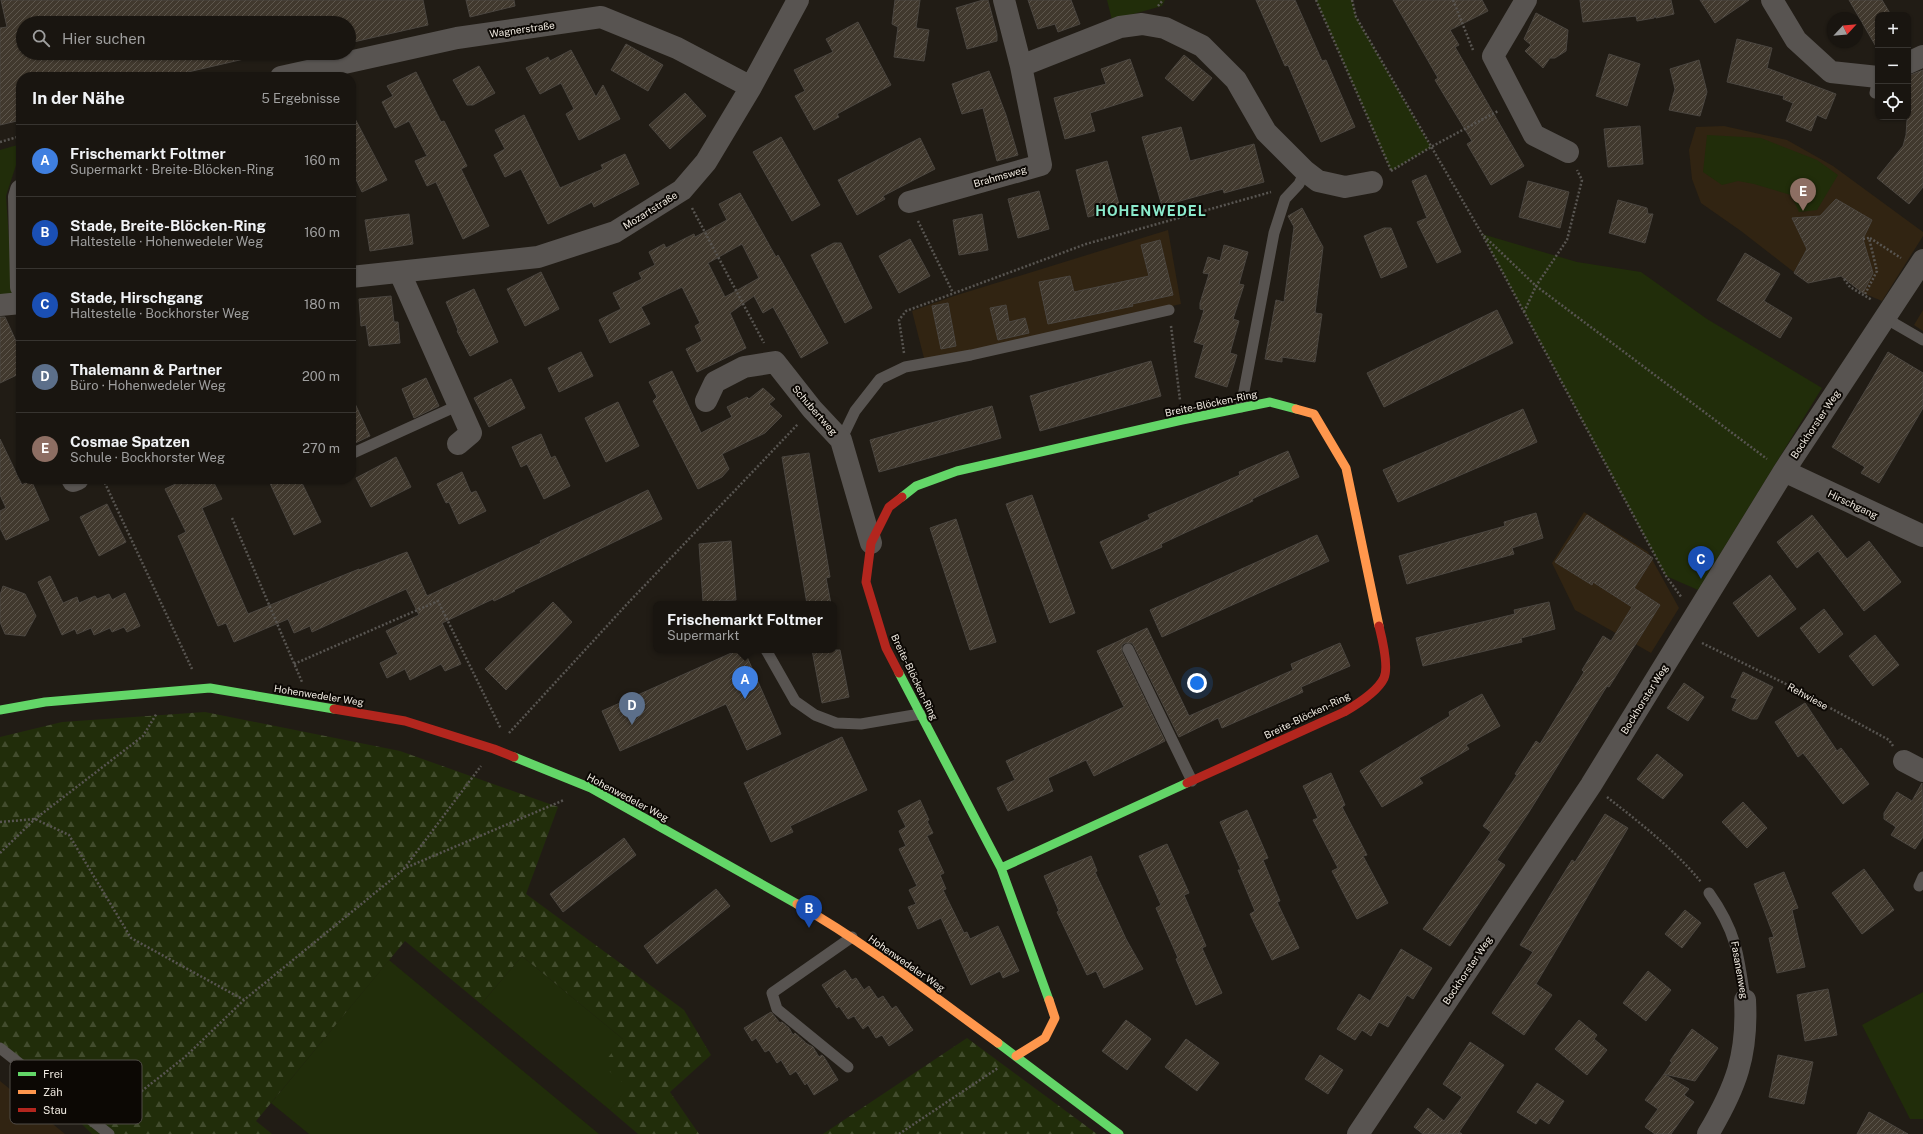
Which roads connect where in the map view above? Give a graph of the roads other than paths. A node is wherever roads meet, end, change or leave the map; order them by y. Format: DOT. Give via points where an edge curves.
graph roads {
  1 [pos="798,0"];
  2 [pos="1004,0"];
  3 [pos="1526,0"];
  4 [pos="1772,0"];
  5 [pos="1923,56"];
  6 [pos="1911,62"];
  7 [pos="1022,66"];
  8 [pos="304,72"];
  9 [pos="1875,83"];
  10 [pos="751,87"];
  11 [pos="1568,152"];
  12 [pos="1302,177"];
  13 [pos="1372,182"];
  14 [pos="909,202"];
  15 [pos="1914,260"];
  16 [pos="400,273"];
  17 [pos="356,277"];
  18 [pos="16,303"];
  19 [pos="0,305"];
  20 [pos="1169,310"];
  21 [pos="1881,310"];
  22 [pos="1923,340"];
  23 [pos="706,401"];
  24 [pos="459,405"];
  25 [pos="1242,407"];
  26 [pos="841,440"];
  27 [pos="458,444"];
  28 [pos="356,452"];
  29 [pos="1784,471"];
  30 [pos="1923,536"];
  31 [pos="871,543"];
  32 [pos="1128,649"];
  33 [pos="768,653"];
  34 [pos="0,710"];
  35 [pos="920,714"];
  36 [pos="1904,761"];
  37 [pos="1923,771"];
  38 [pos="1192,781"];
  39 [pos="1001,868"];
  40 [pos="1709,893"];
  41 [pos="852,938"];
  42 [pos="1746,1000"];
  43 [pos="0,1048"];
  44 [pos="1016,1056"];
  45 [pos="15,1060"];
  46 [pos="848,1066"];
  47 [pos="97,1124"];
  48 [pos="109,1134"];
  49 [pos="1119,1134"];
  50 [pos="1358,1134"];
  51 [pos="1708,1134"];
  1 -- 10 [label="street, Mozartstraße"];
  2 -- 7 [label="street"];
  3 -- 11 [label="street" via="1492,56 1534,135"];
  4 -- 9 [label="street" via="1796,40 1831,72"];
  5 -- 6 [label="street"];
  7 -- 12 [label="street" via="1120,27 1142,24 1165,28 1202,46 1236,80 1266,132"];
  7 -- 14 [label="street, Brahmsweg" via="1041,164"];
  8 -- 10 [label="street, Wagnerstraße" via="457,38 601,17 677,48"];
  10 -- 16 [label="street, Mozartstraße" via="706,162 682,190 615,232 538,257"];
  12 -- 13 [label="street" via="1345,187"];
  12 -- 25 [label="lane" via="1285,199 1274,233"];
  15 -- 21 [label="street, Bockhorster Weg"];
  16 -- 17 [label="street, Mozartstraße"];
  16 -- 24 [label="street"];
  18 -- 19 [label="street"];
  20 -- 26 [label="lane" via="971,355 906,367 880,379 855,411"];
  21 -- 22 [label="lane"];
  21 -- 29 [label="street, Bockhorster Weg"];
  23 -- 26 [label="street, Schubertweg" via="715,382 744,367 775,362 812,409"];
  24 -- 27 [label="street" via="471,433"];
  24 -- 28 [label="lane"];
  25 -- 31 [label="street, Breite-Blöcken-Ring" via="957,471 916,486 889,508"];
  25 -- 38 [label="street, Breite-Blöcken-Ring" via="1270,402 1314,414 1346,468 1384,655 1384,678 1366,698 1344,712"];
  26 -- 31 [label="street, Schubertweg"];
  29 -- 30 [label="street, Hirschgang"];
  29 -- 50 [label="street, Bockhorster Weg" via="1591,784"];
  31 -- 35 [label="street, Breite-Blöcken-Ring" via="866,582 886,648"];
  32 -- 38 [label="lane"];
  33 -- 35 [label="lane" via="795,701 815,715 836,723 861,724"];
  34 -- 41 [label="street, Hohenwedeler Weg" via="45,702 210,688 405,721 494,749 591,788 816,914"];
  35 -- 39 [label="street, Breite-Blöcken-Ring"];
  36 -- 37 [label="street"];
  38 -- 39 [label="street, Breite-Blöcken-Ring"];
  39 -- 44 [label="street, Breite-Blöcken-Ring" via="1055,1018 1044,1038"];
  40 -- 42 [label="lane, Fasanenweg" via="1733,933"];
  41 -- 44 [label="street, Hohenwedeler Weg"];
  41 -- 46 [label="lane" via="772,993 777,1009"];
  42 -- 51 [label="street, Fasanenweg" via="1747,1025 1737,1078"];
  43 -- 45 [label="lane"];
  44 -- 49 [label="street, Hohenwedeler Weg"];
  47 -- 48 [label="lane"];
}
